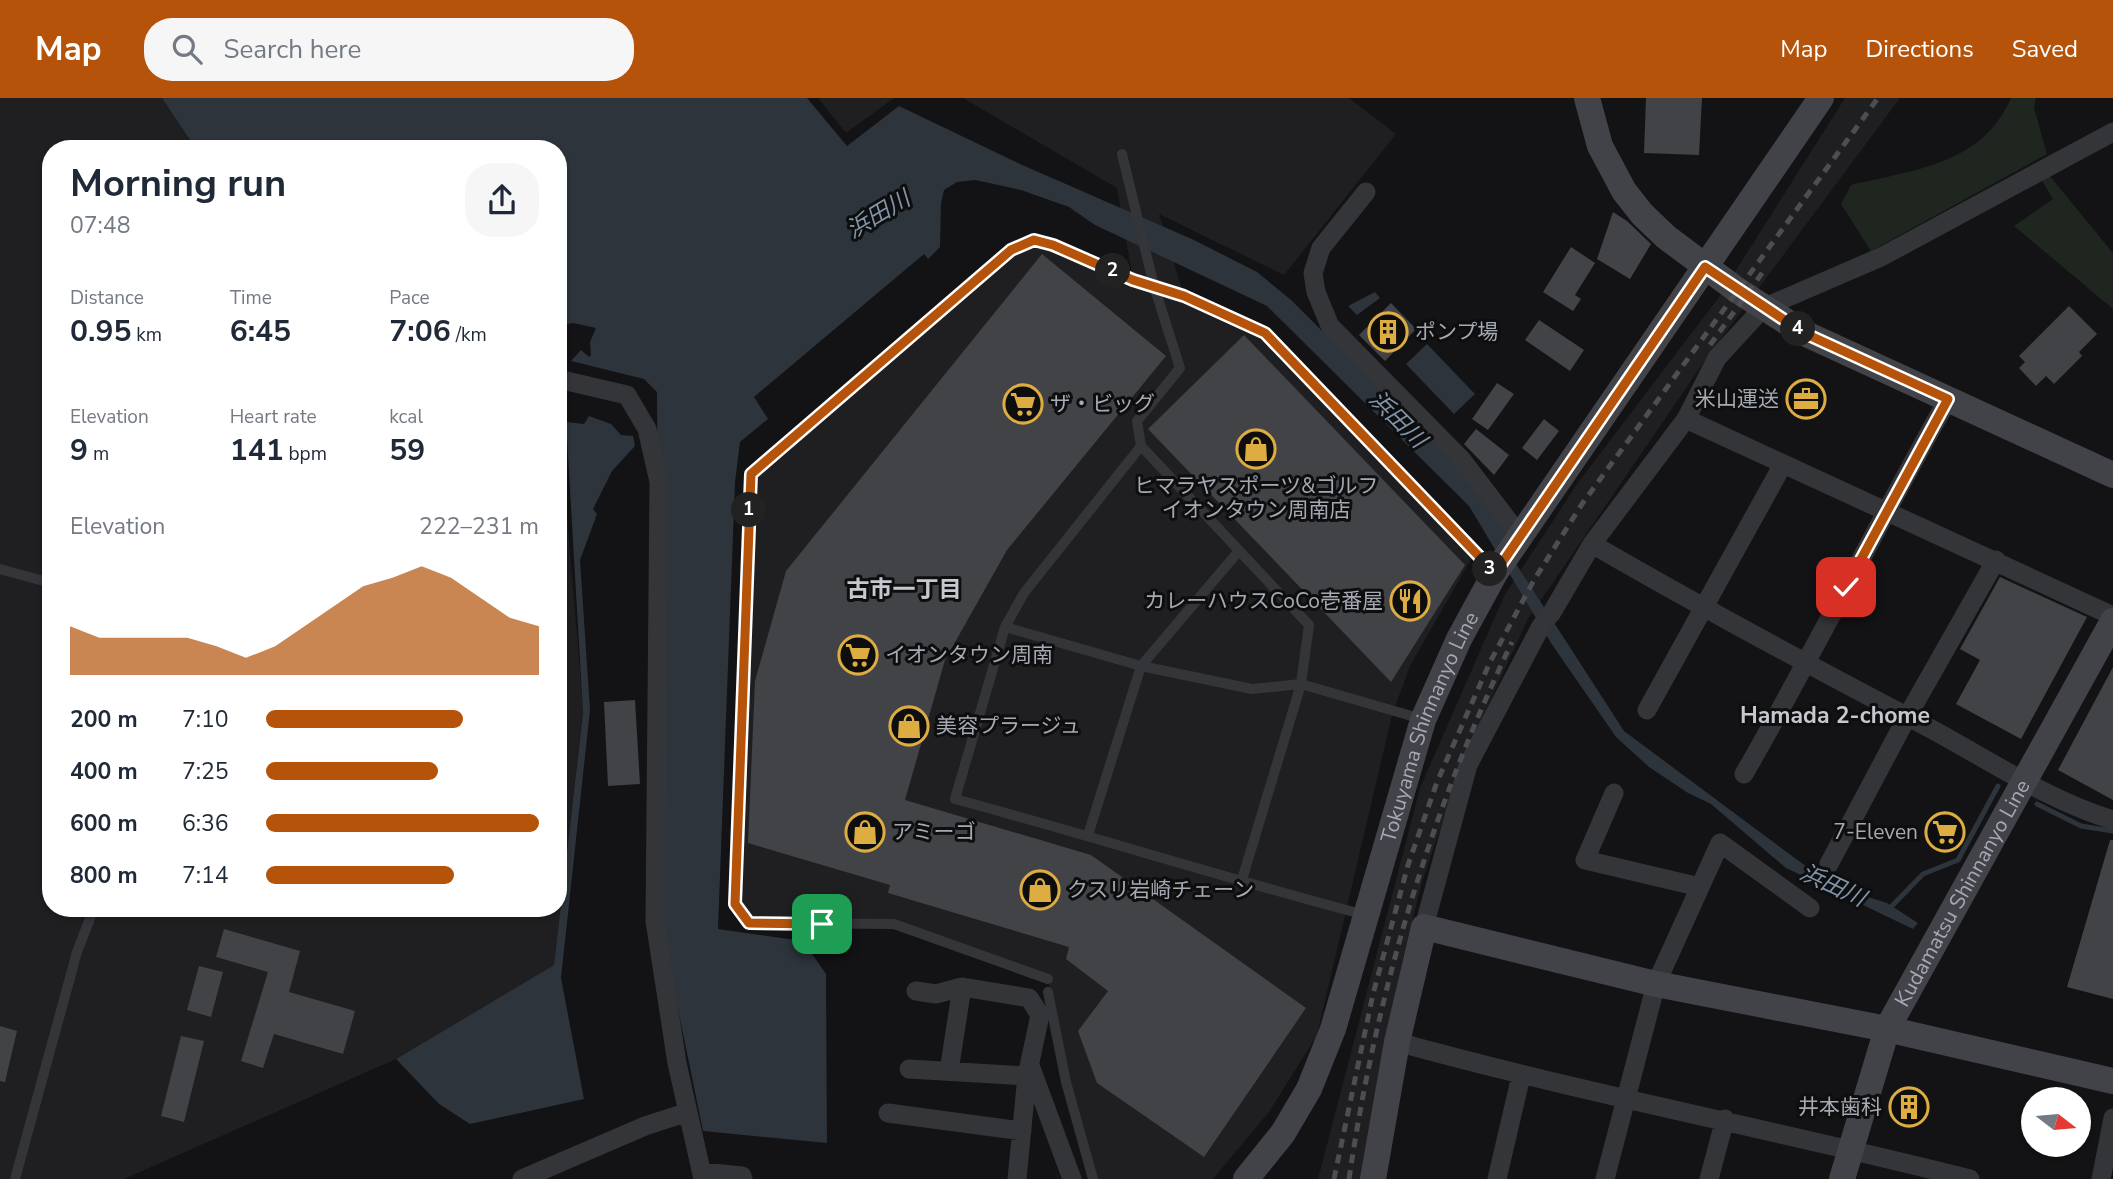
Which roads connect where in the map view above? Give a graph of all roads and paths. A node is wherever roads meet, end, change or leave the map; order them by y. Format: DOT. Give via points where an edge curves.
graph roads {
  1 [pos="1587,98"];
  2 [pos="1821,98"];
  3 [pos="2113,132"];
  4 [pos="1122,154"];
  5 [pos="1366,192"];
  6 [pos="1705,267"];
  7 [pos="1154,286"];
  8 [pos="1763,308"];
  9 [pos="567,381"];
  10 [pos="1948,399"];
  11 [pos="1686,419"];
  12 [pos="1141,446"];
  13 [pos="1782,466"];
  14 [pos="2113,475"];
  15 [pos="1886,509"];
  16 [pos="1592,544"];
  17 [pos="1238,552"];
  18 [pos="1508,554"];
  19 [pos="1996,560"];
  20 [pos="0,569"];
  21 [pos="42,581"];
  22 [pos="1702,608"];
  23 [pos="2113,619"];
  24 [pos="1005,627"];
  25 [pos="1806,665"];
  26 [pos="1141,666"];
  27 [pos="1301,684"];
  28 [pos="1647,710"];
  29 [pos="1907,717"];
  30 [pos="1423,719"];
  31 [pos="1744,775"];
  32 [pos="2025,780"];
  33 [pos="1614,793"];
  34 [pos="2113,820"];
  35 [pos="1088,835"];
  36 [pos="1829,864"];
  37 [pos="1241,883"];
  38 [pos="1700,887"];
  39 [pos="1810,908"];
  40 [pos="1365,915"];
  41 [pos="90,917"];
  42 [pos="1424,927"];
  43 [pos="1048,979"];
  44 [pos="1656,984"];
  45 [pos="962,987"];
  46 [pos="916,991"];
  47 [pos="1048,992"];
  48 [pos="1887,1029"];
  49 [pos="1397,1042"];
  50 [pos="909,1069"];
  51 [pos="1028,1070"];
  52 [pos="949,1072"];
  53 [pos="1521,1076"];
  54 [pos="2113,1081"];
  55 [pos="1624,1099"];
  56 [pos="688,1112"];
  57 [pos="888,1113"];
  58 [pos="2113,1118"];
  59 [pos="1725,1119"];
  60 [pos="1023,1131"];
  61 [pos="1850,1149"];
  62 [pos="702,1176"];
  63 [pos="15,1179"];
  64 [pos="522,1179"];
  65 [pos="743,1179"];
  66 [pos="1017,1179"];
  67 [pos="1072,1179"];
  68 [pos="1093,1179"];
  69 [pos="1246,1179"];
  70 [pos="1373,1179"];
  71 [pos="1497,1179"];
  72 [pos="1605,1179"];
  73 [pos="1709,1179"];
  74 [pos="1842,1179"];
  75 [pos="1970,1179"];
  76 [pos="2101,1179"];
  1 -- 6 [label="main road" via="1600,146 1624,191 1666,237"];
  2 -- 6 [label="main road, Tokuyama Shinnanyo Line"];
  3 -- 8 [label="street" via="1881,257"];
  4 -- 7 [label="lane"];
  5 -- 18 [label="street" via="1321,248 1313,273 1316,292 1330,326 1462,460"];
  6 -- 8 [label="main road"];
  6 -- 18 [label="main road, Tokuyama Shinnanyo Line"];
  7 -- 12 [label="lane" via="1180,368 1137,421"];
  7 -- 18 [label="lane" via="1265,333"];
  7 -- 43 [label="lane" via="1034,240 1011,250 751,474 735,904 749,923 894,924"];
  8 -- 10 [label="main road" via="1804,333"];
  8 -- 11 [label="street" via="1717,358"];
  9 -- 56 [label="street" via="626,395 648,429 659,482 655,921"];
  10 -- 14 [label="main road"];
  10 -- 15 [label="street"];
  11 -- 13 [label="street"];
  11 -- 16 [label="street"];
  12 -- 17 [label="lane"];
  12 -- 24 [label="lane" via="1024,593"];
  13 -- 15 [label="street"];
  13 -- 22 [label="street"];
  15 -- 19 [label="street"];
  15 -- 25 [label="street"];
  16 -- 22 [label="street"];
  16 -- 42 [label="street" via="1468,765"];
  17 -- 26 [label="lane"];
  17 -- 27 [label="lane" via="1309,625"];
  18 -- 30 [label="main road, Tokuyama Shinnanyo Line" via="1459,639"];
  19 -- 23 [label="street"];
  19 -- 29 [label="street"];
  20 -- 21 [label="lane"];
  22 -- 25 [label="street"];
  22 -- 28 [label="street"];
  23 -- 32 [label="main road, Kudamatsu Shinnanyo Line"];
  24 -- 26 [label="lane"];
  24 -- 35 [label="lane" via="955,799"];
  25 -- 29 [label="street"];
  25 -- 31 [label="street"];
  26 -- 27 [label="lane" via="1252,688"];
  26 -- 35 [label="lane"];
  27 -- 30 [label="lane"];
  27 -- 37 [label="lane"];
  29 -- 32 [label="street"];
  29 -- 36 [label="street"];
  30 -- 40 [label="main road, Tokuyama Shinnanyo Line"];
  32 -- 34 [label="street" via="2043,793"];
  32 -- 48 [label="main road, Kudamatsu Shinnanyo Line"];
  33 -- 38 [label="street" via="1586,860"];
  35 -- 37 [label="lane"];
  37 -- 40 [label="lane"];
  38 -- 39 [label="street" via="1720,843"];
  38 -- 44 [label="street"];
  40 -- 69 [label="main road, Tokuyama Shinnanyo Line" via="1333,1029 1310,1089"];
  41 -- 63 [label="lane" via="76,952"];
  42 -- 44 [label="main road"];
  42 -- 49 [label="main road"];
  44 -- 48 [label="main road"];
  44 -- 55 [label="street"];
  45 -- 46 [label="street" via="936,994"];
  45 -- 51 [label="street" via="1029,998 1040,1015"];
  45 -- 52 [label="street"];
  47 -- 68 [label="lane" via="1066,1082"];
  48 -- 54 [label="main road"];
  48 -- 61 [label="main road, Kudamatsu Shinnanyo Line"];
  49 -- 53 [label="street"];
  49 -- 70 [label="main road"];
  50 -- 52 [label="street"];
  51 -- 52 [label="street"];
  51 -- 60 [label="street"];
  51 -- 67 [label="street"];
  53 -- 55 [label="street"];
  53 -- 71 [label="street"];
  55 -- 59 [label="street"];
  55 -- 72 [label="street"];
  56 -- 62 [label="street"];
  56 -- 64 [label="street"];
  57 -- 60 [label="street"];
  58 -- 76 [label="street"];
  59 -- 61 [label="street"];
  59 -- 73 [label="street"];
  60 -- 66 [label="street"];
  61 -- 74 [label="main road, Kudamatsu Shinnanyo Line"];
  61 -- 75 [label="street"];
  62 -- 65 [label="street"];
}
